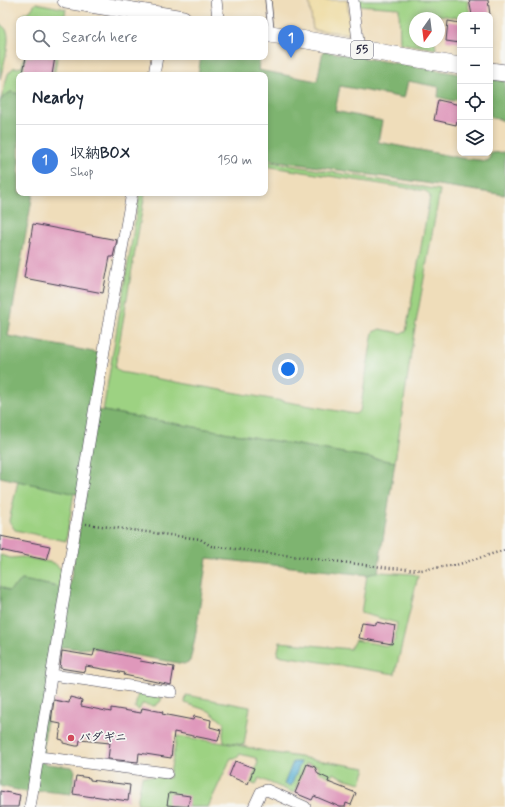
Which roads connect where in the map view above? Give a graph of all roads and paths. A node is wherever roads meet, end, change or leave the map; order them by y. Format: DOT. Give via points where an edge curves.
graph roads {
  1 [pos="66,0"];
  2 [pos="216,0"];
  3 [pos="268,0"];
  4 [pos="353,0"];
  5 [pos="153,16"];
  6 [pos="218,16"];
  7 [pos="268,33"];
  8 [pos="359,49"];
  9 [pos="156,60"];
  10 [pos="457,65"];
  11 [pos="493,71"];
  12 [pos="154,72"];
  13 [pos="505,73"];
  14 [pos="131,196"];
  15 [pos="76,523"];
  16 [pos="505,550"];
  17 [pos="52,675"];
  18 [pos="172,692"];
  19 [pos="39,757"];
  20 [pos="167,773"];
  21 [pos="30,807"];
  22 [pos="254,807"];
  23 [pos="305,807"];
  1 -- 5 [label="main road"];
  2 -- 6 [label="street"];
  3 -- 7 [label="lane"];
  4 -- 8 [label="street"];
  7 -- 8 [label="main road, 55"];
  8 -- 10 [label="main road, 55"];
  9 -- 12 [label="street"];
  11 -- 13 [label="main road"];
  14 -- 15 [label="street"];
  15 -- 16 [label="path" via="200,539 211,546 415,570 456,565"];
  15 -- 17 [label="street"];
  17 -- 18 [label="street"];
  17 -- 19 [label="street"];
  19 -- 20 [label="street"];
  19 -- 21 [label="street"];
  22 -- 23 [label="street" via="261,792 267,790"];
}
